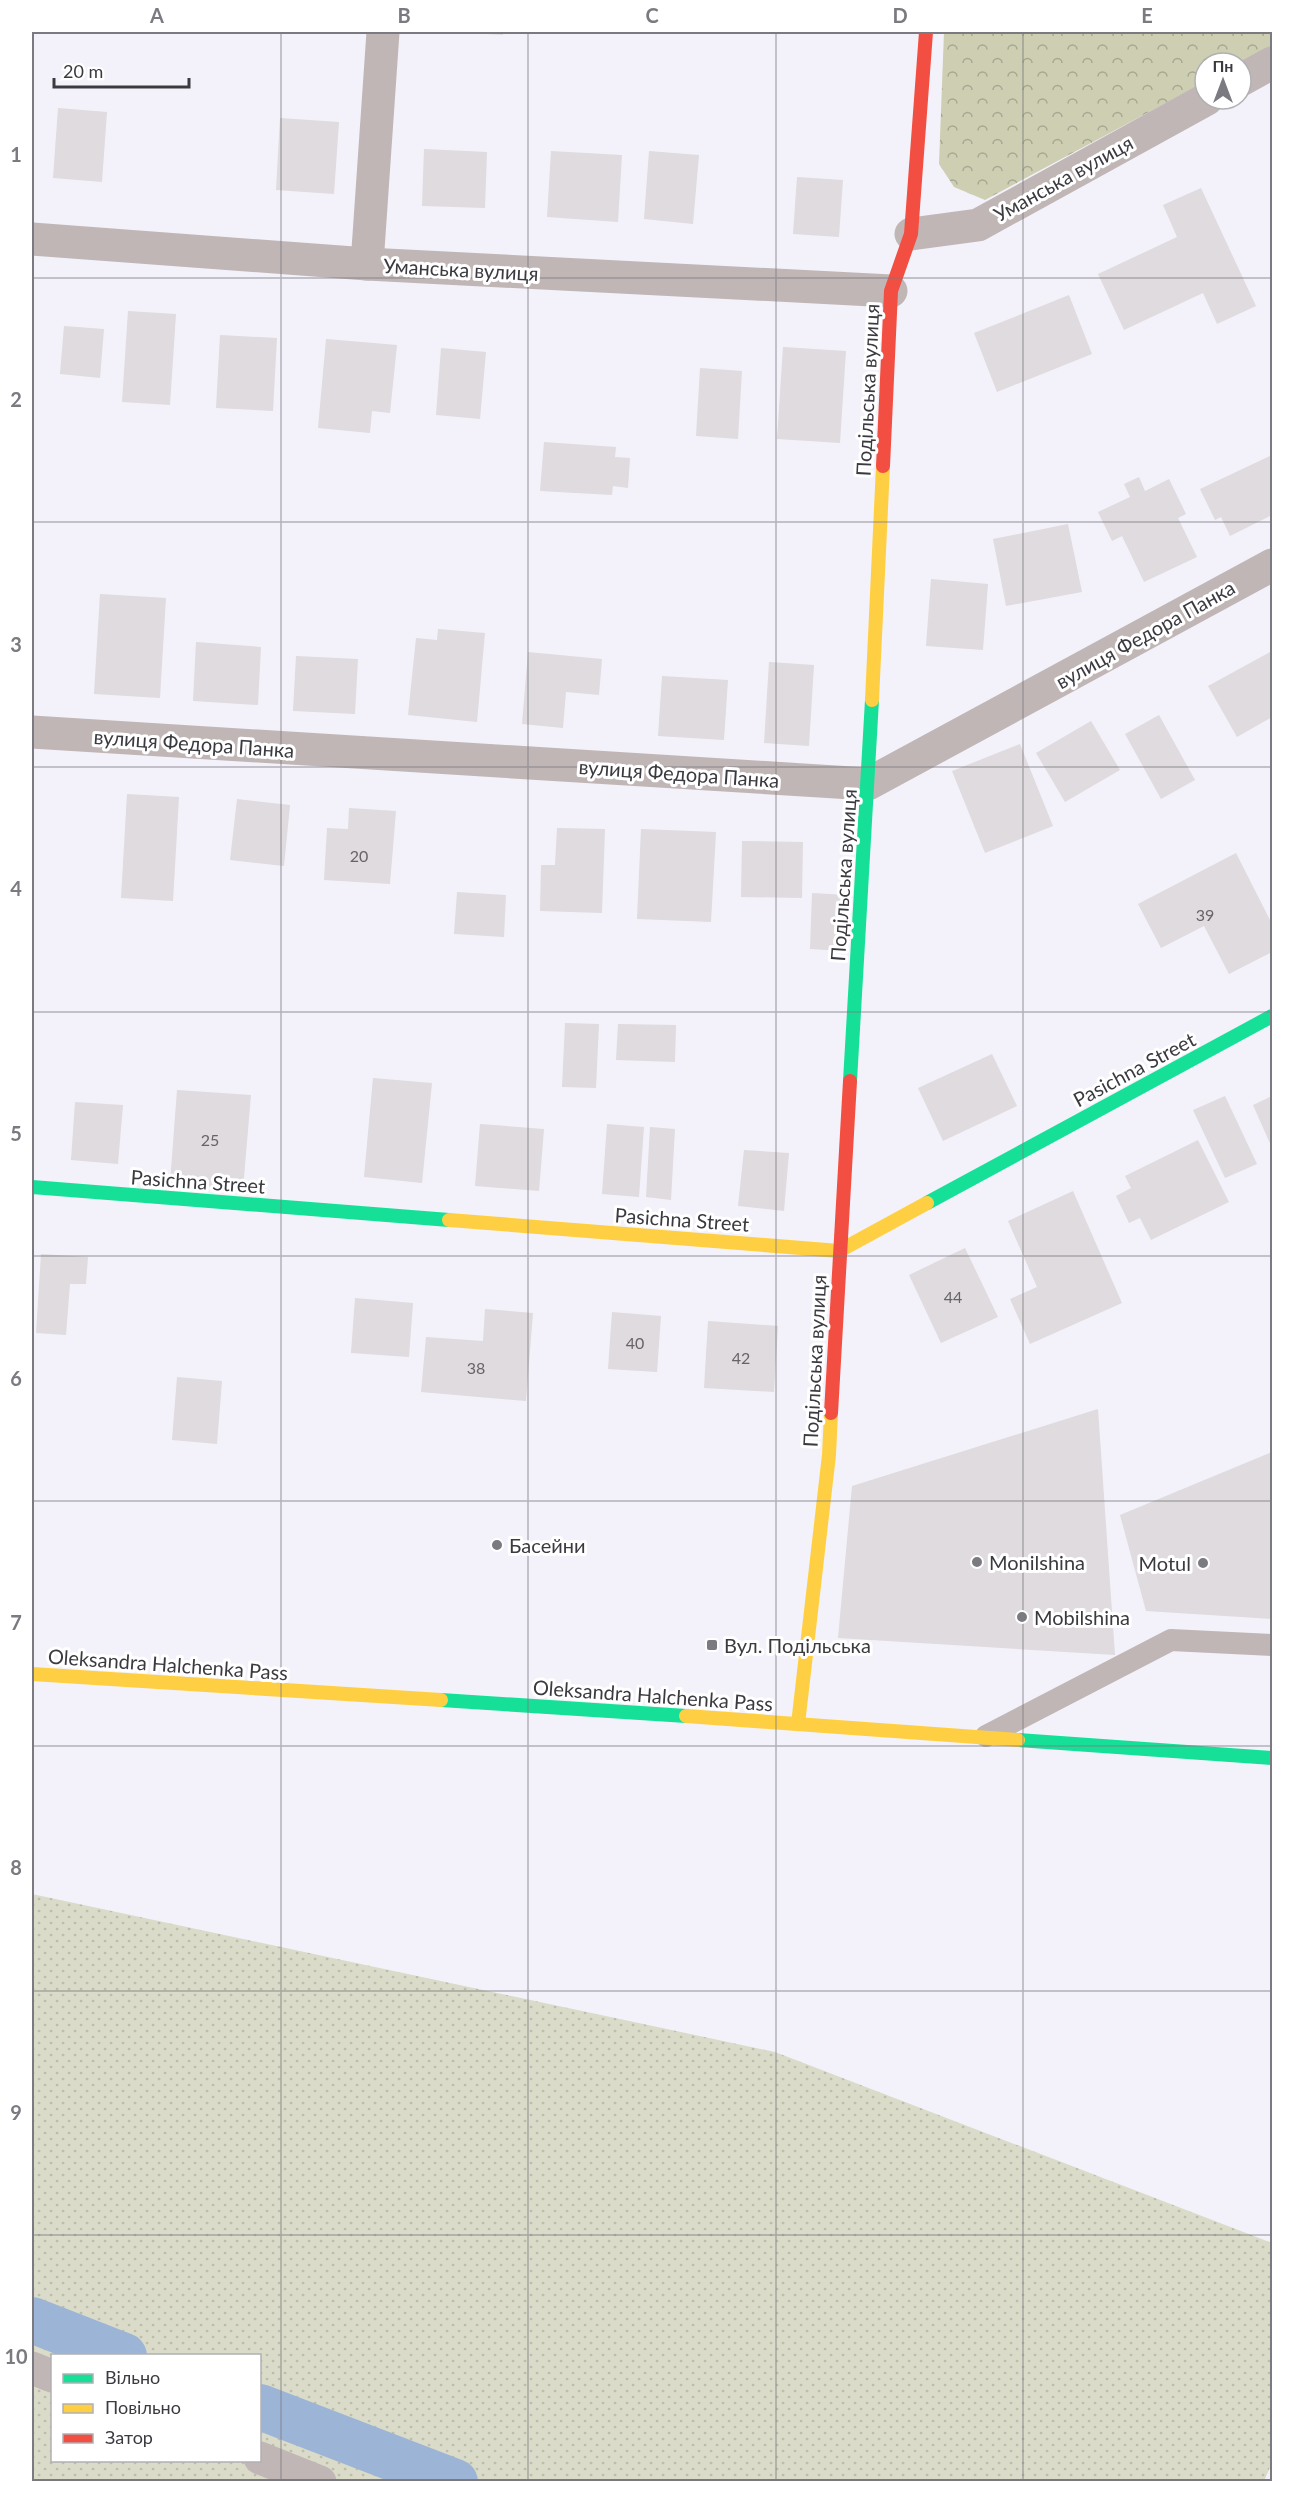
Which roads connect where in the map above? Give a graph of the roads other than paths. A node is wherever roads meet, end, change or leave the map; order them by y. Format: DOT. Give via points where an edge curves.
graph roads {
  1 [pos="383,32"];
  2 [pos="926,32"];
  3 [pos="1272,63"];
  4 [pos="1253,73"];
  5 [pos="1193,107"];
  6 [pos="911,234"];
  7 [pos="32,239"];
  8 [pos="367,264"];
  9 [pos="891,291"];
  10 [pos="1272,565"];
  11 [pos="32,732"];
  12 [pos="868,784"];
  13 [pos="1272,1016"];
  14 [pos="32,1187"];
  15 [pos="839,1251"];
  16 [pos="1272,1645"];
  17 [pos="32,1674"];
  18 [pos="798,1724"];
  19 [pos="984,1737"];
  20 [pos="1272,1758"];
  21 [pos="32,2368"];
  22 [pos="51,2376"];
  23 [pos="261,2458"];
  24 [pos="320,2481"];
  1 -- 8 [label="street"];
  2 -- 6 [label="street, Подільська вулиця"];
  3 -- 4 [label="street"];
  5 -- 6 [label="street, Уманська вулиця" via="978,225"];
  6 -- 9 [label="street, Подільська вулиця"];
  7 -- 8 [label="street, Уманська вулиця"];
  8 -- 9 [label="street, Уманська вулиця"];
  9 -- 12 [label="street, Подільська вулиця"];
  10 -- 12 [label="street, вулиця Федора Панка"];
  11 -- 12 [label="street, вулиця Федора Панка"];
  12 -- 15 [label="street, Подільська вулиця"];
  13 -- 15 [label="street, Pasichna Street"];
  14 -- 15 [label="street, Pasichna Street"];
  15 -- 18 [label="street, Подільська вулиця" via="829,1455"];
  16 -- 19 [label="lane" via="1171,1640"];
  17 -- 18 [label="street, Oleksandra Halchenka Pass"];
  18 -- 19 [label="street, Oleksandra Halchenka Pass"];
  19 -- 20 [label="street, Oleksandra Halchenka Pass"];
  21 -- 22 [label="street"];
  23 -- 24 [label="street"];
}
